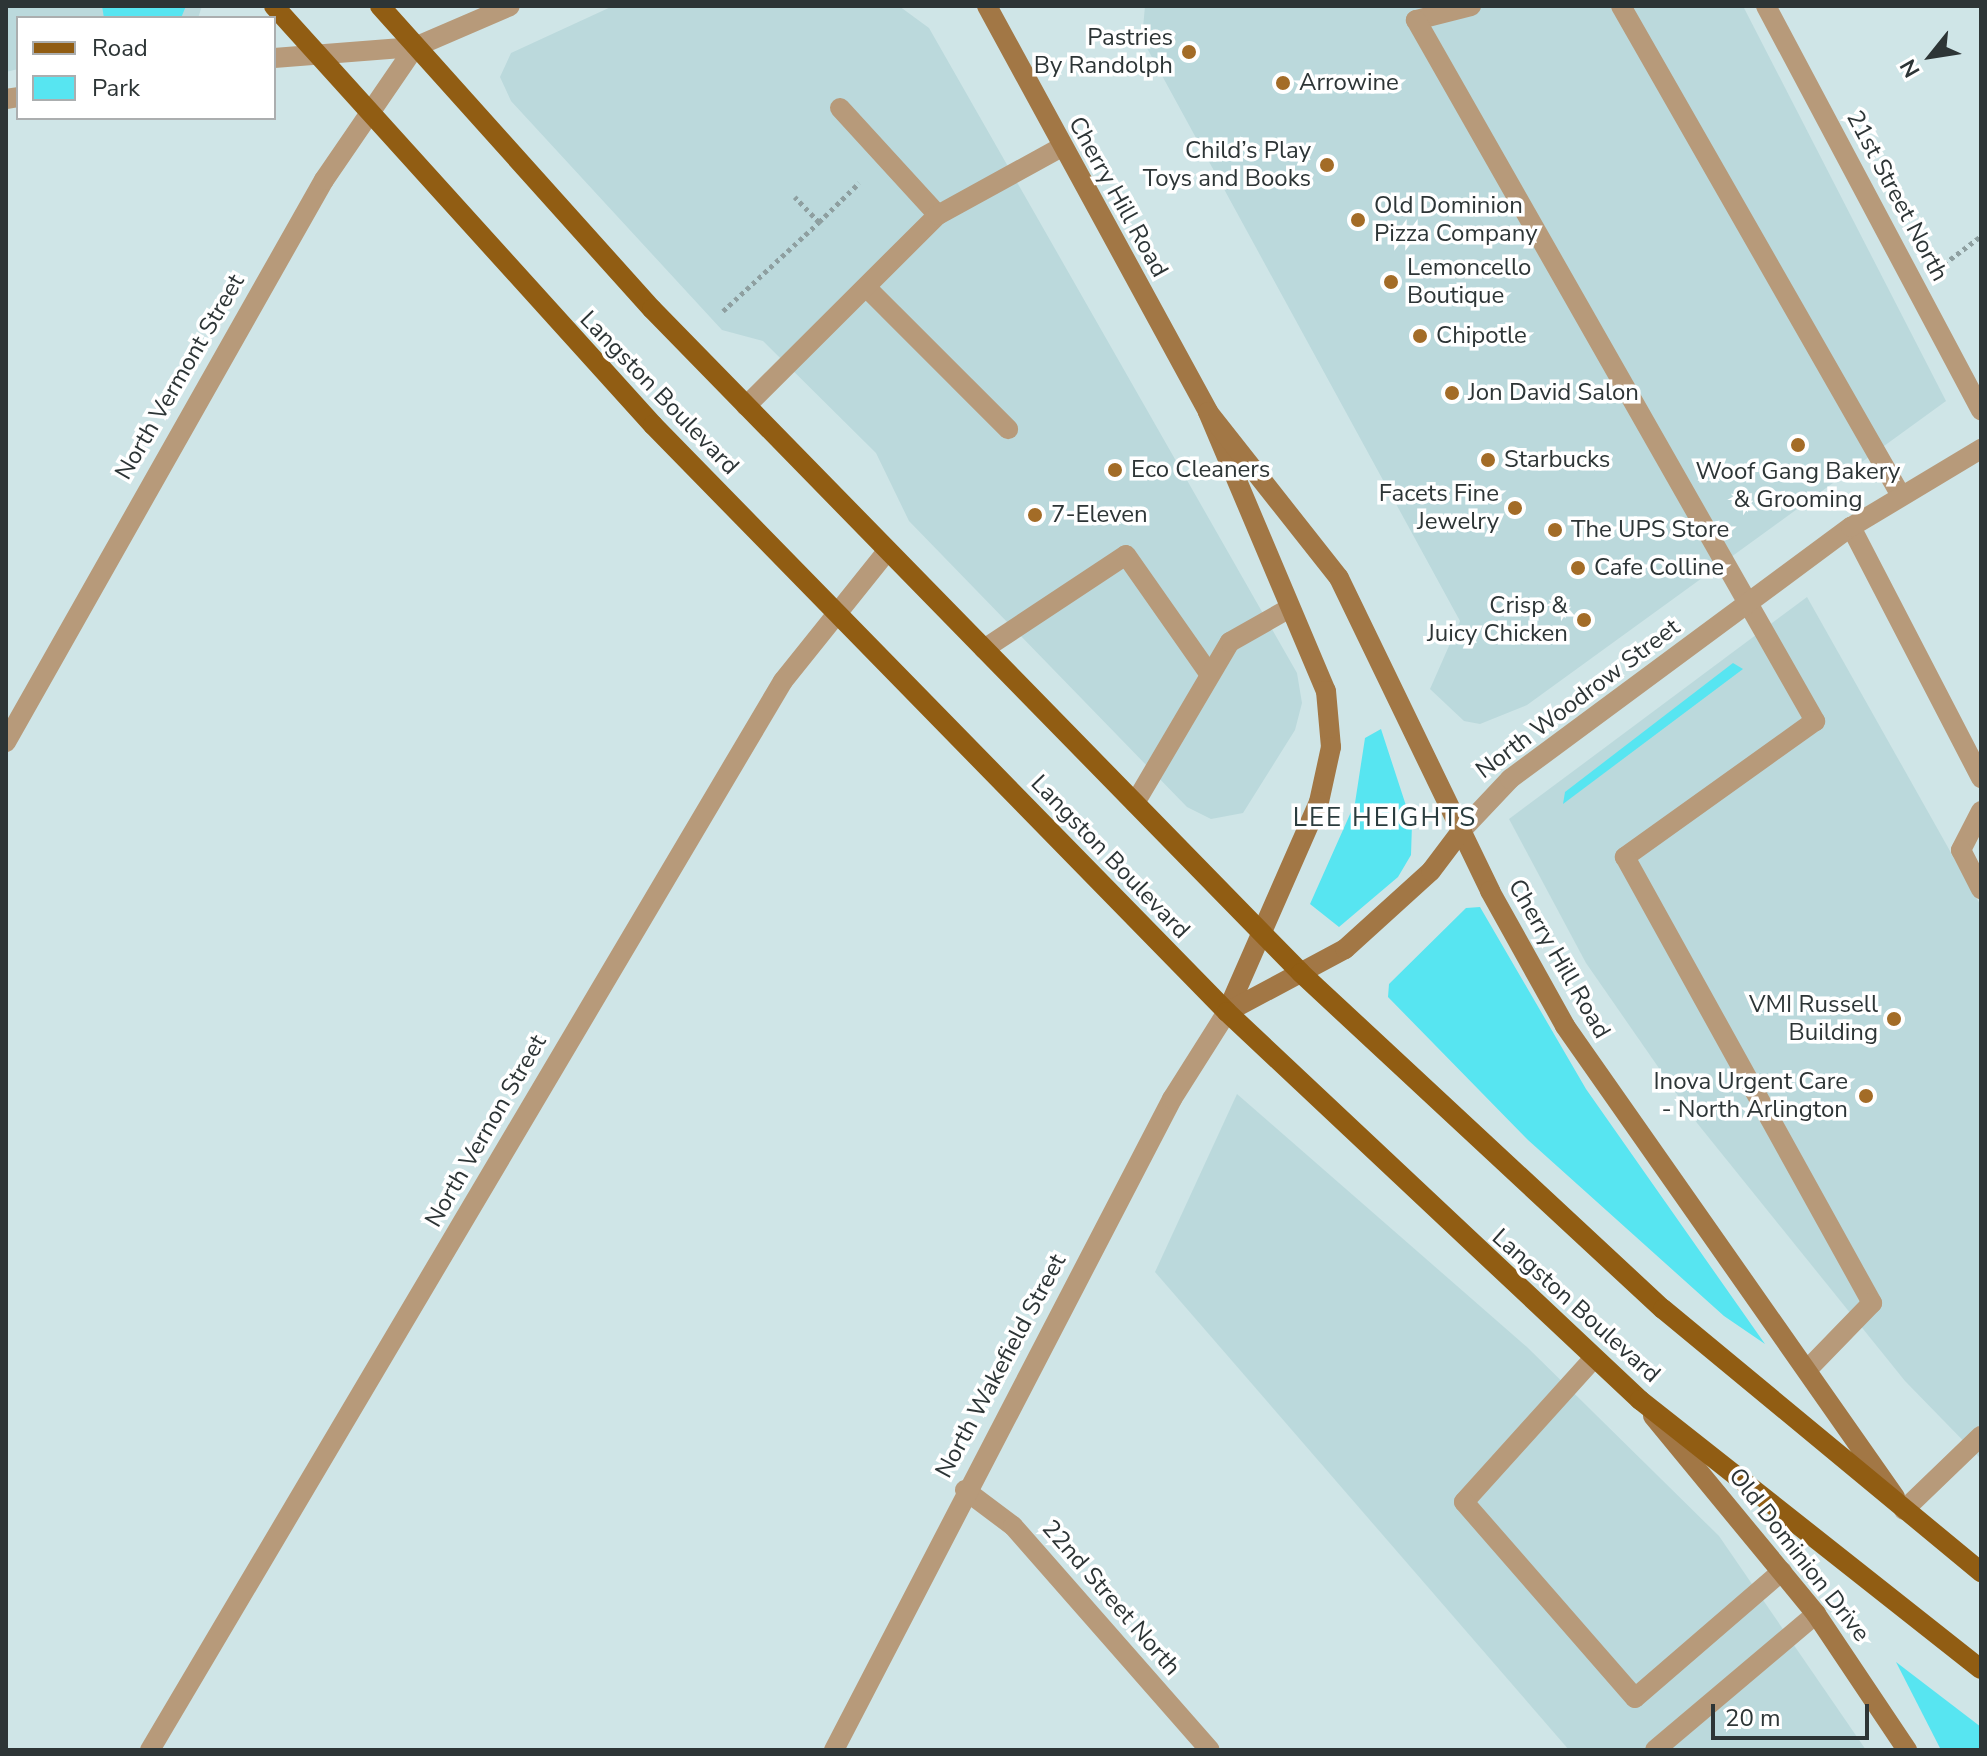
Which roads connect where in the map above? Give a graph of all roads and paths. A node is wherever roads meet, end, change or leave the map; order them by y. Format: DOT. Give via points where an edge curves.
graph roads {
  1 [pos="274,6"];
  2 [pos="380,6"];
  3 [pos="510,6"];
  4 [pos="987,6"];
  5 [pos="1471,6"];
  6 [pos="1621,6"];
  7 [pos="1766,6"];
  8 [pos="1412,13"];
  9 [pos="415,47"];
  10 [pos="314,55"];
  11 [pos="276,58"];
  12 [pos="840,108"];
  13 [pos="367,116"];
  14 [pos="1060,148"];
  15 [pos="850,173"];
  16 [pos="795,197"];
  17 [pos="938,215"];
  18 [pos="819,222"];
  19 [pos="1981,236"];
  20 [pos="1938,268"];
  21 [pos="866,287"];
  22 [pos="723,311"];
  23 [pos="746,406"];
  24 [pos="1981,410"];
  25 [pos="1208,412"];
  26 [pos="1008,429"];
  27 [pos="1981,449"];
  28 [pos="1900,494"];
  29 [pos="1851,527"];
  30 [pos="887,551"];
  31 [pos="1748,603"];
  32 [pos="1288,609"];
  33 [pos="832,612"];
  34 [pos="984,649"];
  35 [pos="1210,675"];
  36 [pos="6,742"];
  37 [pos="1981,778"];
  38 [pos="1135,803"];
  39 [pos="1981,811"];
  40 [pos="1462,830"];
  41 [pos="1981,889"];
  42 [pos="1259,932"];
  43 [pos="1301,973"];
  44 [pos="1227,1012"];
  45 [pos="1594,1358"];
  46 [pos="1808,1369"];
  47 [pos="1640,1400"];
  48 [pos="1981,1436"];
  49 [pos="965,1490"];
  50 [pos="1904,1510"];
  51 [pos="1782,1571"];
  52 [pos="1981,1572"];
  53 [pos="1816,1614"];
  54 [pos="1981,1669"];
  55 [pos="150,1750"];
  56 [pos="834,1750"];
  57 [pos="1210,1750"];
  58 [pos="1655,1750"];
  59 [pos="1907,1750"];
  1 -- 10 [label="main road, Langston Boulevard"];
  2 -- 9 [label="main road"];
  3 -- 9 [label="street"];
  4 -- 14 [label="street, Cherry Hill Road"];
  5 -- 8 [label="street"];
  6 -- 28 [label="street"];
  7 -- 24 [label="street, 21st Street North"];
  8 -- 31 [label="street"];
  9 -- 10 [label="street"];
  9 -- 13 [label="street, North Vermont Street"];
  9 -- 23 [label="main road"];
  10 -- 11 [label="street"];
  10 -- 13 [label="main road, Langston Boulevard"];
  12 -- 17 [label="street"];
  13 -- 33 [label="main road, Langston Boulevard"];
  13 -- 36 [label="street, North Vermont Street"];
  14 -- 17 [label="street"];
  14 -- 25 [label="street, Cherry Hill Road"];
  15 -- 18 [label="path" via="859,183"];
  16 -- 18 [label="path"];
  17 -- 21 [label="street"];
  18 -- 22 [label="path"];
  19 -- 20 [label="path"];
  21 -- 23 [label="street"];
  21 -- 26 [label="street"];
  23 -- 30 [label="main road"];
  25 -- 32 [label="street, Cherry Hill Road"];
  25 -- 40 [label="street, Cherry Hill Road" via="1339,578"];
  27 -- 28 [label="street, North Woodrow Street"];
  28 -- 29 [label="street, North Woodrow Street"];
  29 -- 31 [label="street, North Woodrow Street"];
  29 -- 37 [label="street"];
  30 -- 33 [label="street, North Vernon Street"];
  30 -- 34 [label="main road"];
  31 -- 40 [label="street, North Woodrow Street" via="1510,779"];
  31 -- 46 [label="street" via="1815,721 1625,857 1872,1303"];
  32 -- 35 [label="street" via="1230,642"];
  32 -- 42 [label="street, Cherry Hill Road" via="1326,691 1331,747 1310,827"];
  33 -- 44 [label="main road, Langston Boulevard"];
  33 -- 55 [label="street, North Vernon Street" via="783,681"];
  34 -- 35 [label="street" via="1126,555"];
  34 -- 38 [label="main road"];
  35 -- 38 [label="street"];
  38 -- 42 [label="main road"];
  39 -- 41 [label="street" via="1961,850"];
  40 -- 43 [label="street, North Woodrow Street" via="1431,871 1345,949"];
  40 -- 46 [label="street, Cherry Hill Road" via="1572,1038"];
  42 -- 43 [label="main road"];
  42 -- 44 [label="street, Cherry Hill Road"];
  43 -- 44 [label="street, North Woodrow Street"];
  43 -- 50 [label="main road" via="1663,1309"];
  44 -- 45 [label="main road, Langston Boulevard"];
  44 -- 49 [label="street, North Wakefield Street" via="1172,1099"];
  45 -- 47 [label="main road, Langston Boulevard"];
  45 -- 51 [label="street" via="1464,1502 1635,1698"];
  46 -- 50 [label="street, Cherry Hill Road"];
  47 -- 51 [label="street, Old Dominion Drive"];
  47 -- 54 [label="main road, Langston Boulevard"];
  48 -- 50 [label="street"];
  49 -- 56 [label="street, North Wakefield Street"];
  49 -- 57 [label="street, 22nd Street North" via="1013,1526"];
  50 -- 52 [label="main road"];
  51 -- 53 [label="street, Old Dominion Drive"];
  53 -- 58 [label="street"];
  53 -- 59 [label="street, Old Dominion Drive"];
}
